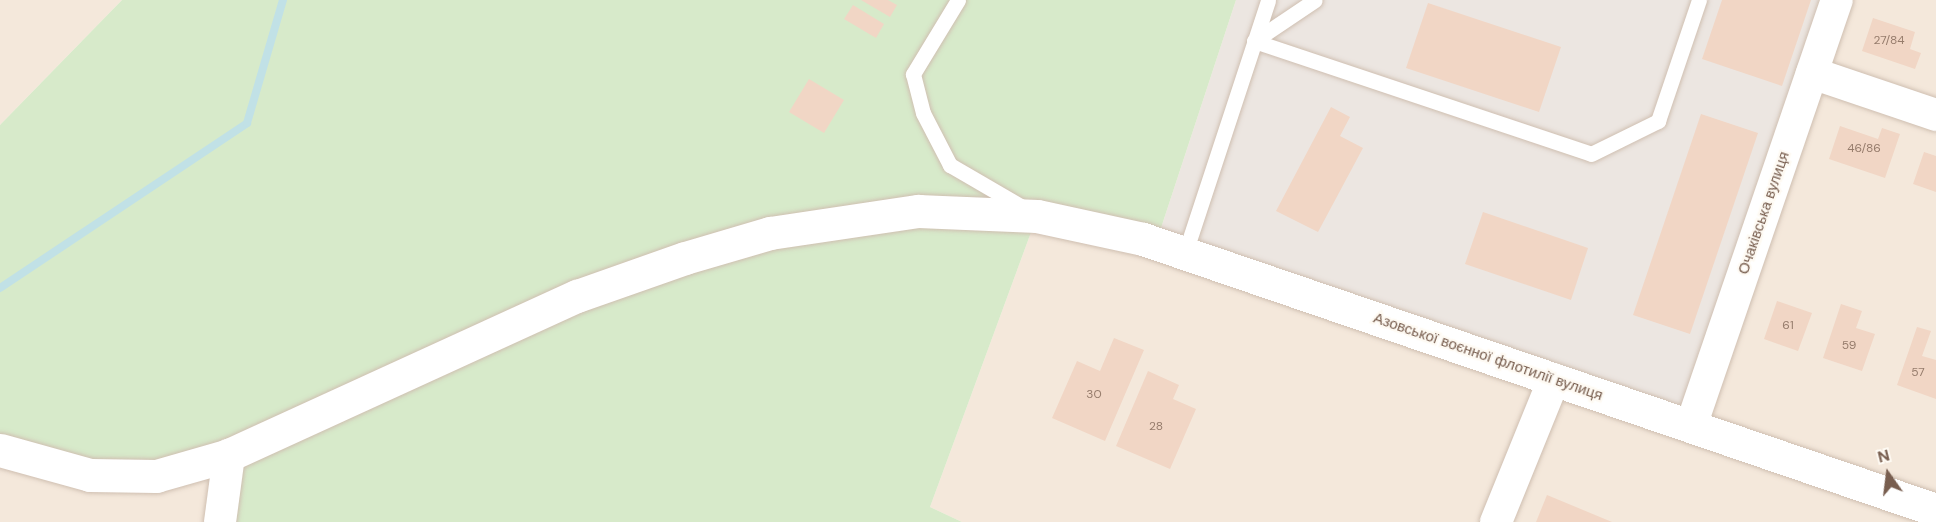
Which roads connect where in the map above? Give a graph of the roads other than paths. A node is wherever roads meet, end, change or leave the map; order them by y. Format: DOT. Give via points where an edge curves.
graph roads {
  1 [pos="958,0"];
  2 [pos="1268,0"];
  3 [pos="1315,0"];
  4 [pos="1699,0"];
  5 [pos="1837,0"];
  6 [pos="1254,41"];
  7 [pos="1812,73"];
  8 [pos="1936,115"];
  9 [pos="1037,216"];
  10 [pos="1185,253"];
  11 [pos="1551,388"];
  12 [pos="1691,426"];
  13 [pos="0,450"];
  14 [pos="229,455"];
  15 [pos="1936,510"];
  16 [pos="220,522"];
  17 [pos="1496,522"];
  1 -- 9 [label="lane" via="914,74 923,113 950,165"];
  2 -- 6 [label="lane"];
  3 -- 6 [label="lane"];
  4 -- 6 [label="lane" via="1658,121 1590,154"];
  5 -- 7 [label="street, Очаківська вулиця"];
  6 -- 10 [label="lane"];
  7 -- 8 [label="street"];
  7 -- 12 [label="street, Очаківська вулиця"];
  9 -- 10 [label="street, Азовської воєнної флотилії вулиця" via="1143,239"];
  9 -- 14 [label="street, Азовської воєнної флотилії вулиця" via="918,211 770,233 695,255 577,296"];
  10 -- 11 [label="street, Азовської воєнної флотилії вулиця"];
  11 -- 12 [label="street, Азовської воєнної флотилії вулиця"];
  11 -- 17 [label="street"];
  12 -- 15 [label="street, Азовської воєнної флотилії вулиця"];
  13 -- 14 [label="street, Азовської воєнної флотилії вулиця" via="90,475 156,476"];
  14 -- 16 [label="street"];
}
